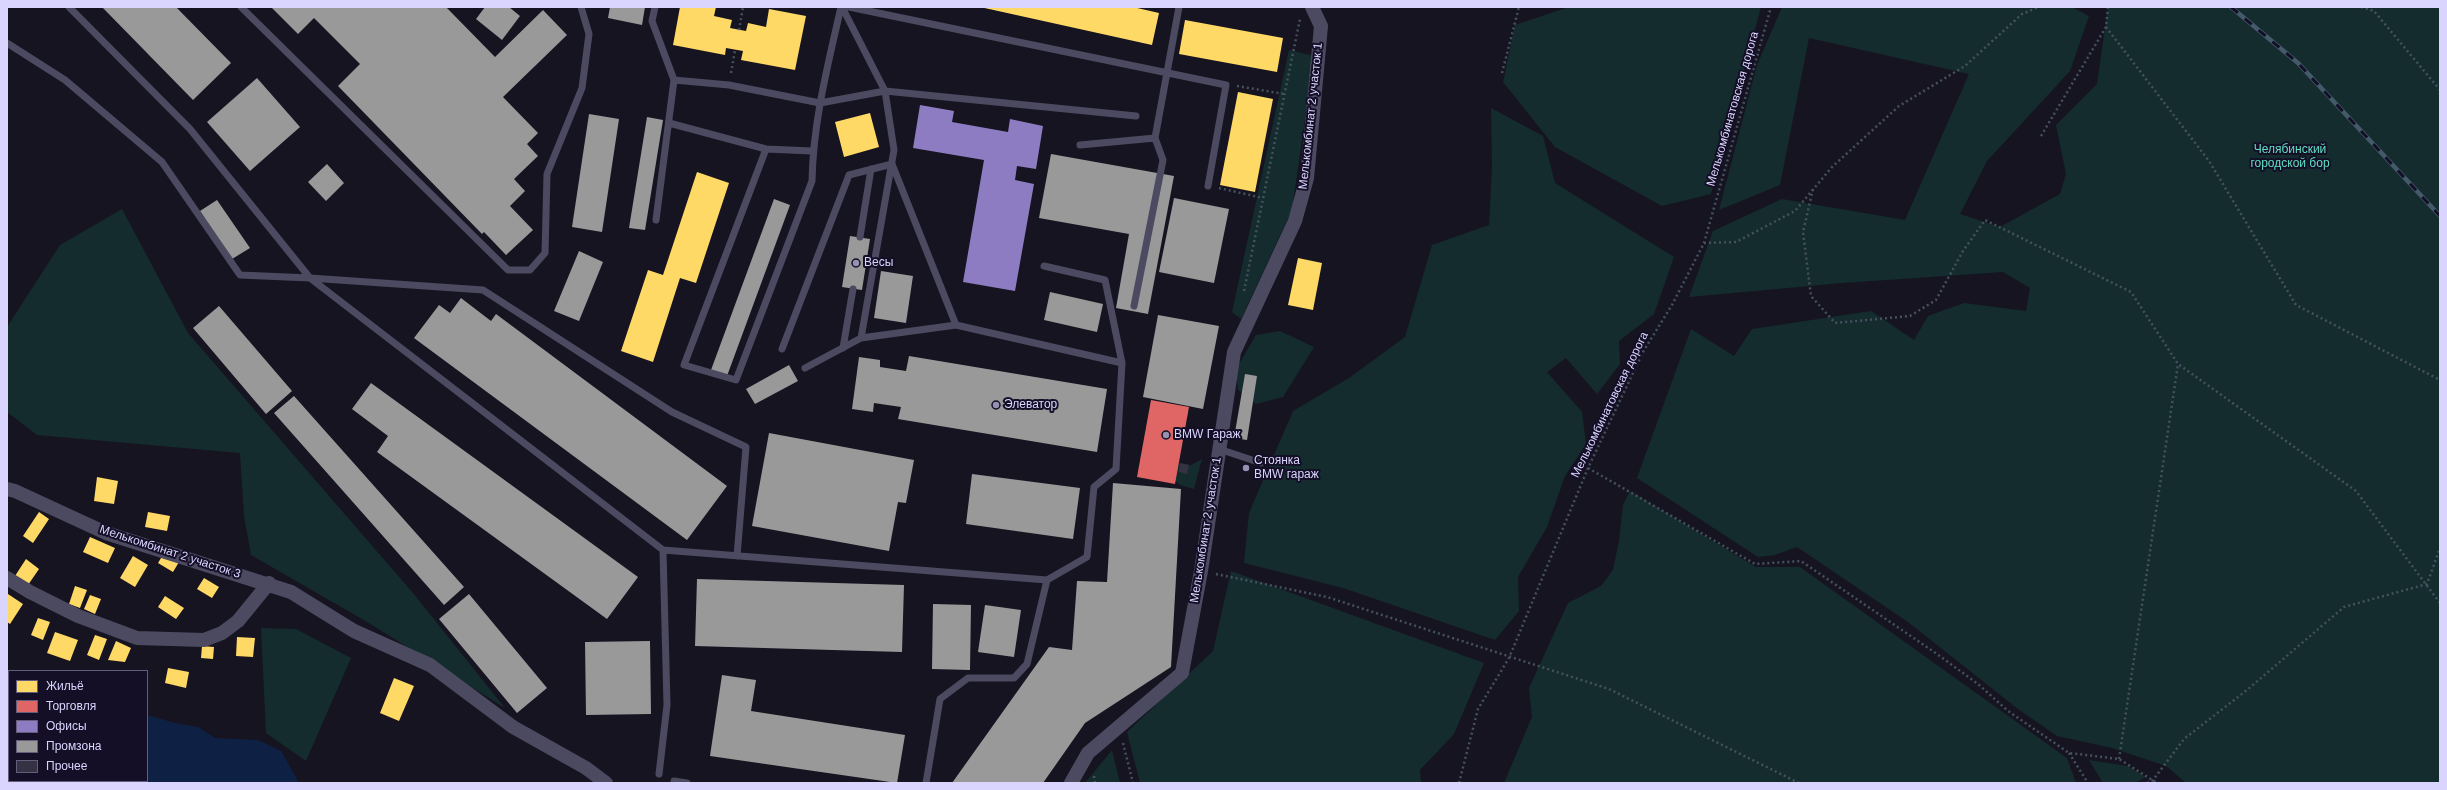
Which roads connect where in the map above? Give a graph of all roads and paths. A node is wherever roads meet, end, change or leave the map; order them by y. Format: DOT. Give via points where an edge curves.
graph roads {
  1 [pos="70,7"];
  2 [pos="241,7"];
  3 [pos="580,7"];
  4 [pos="656,7"];
  5 [pos="742,7"];
  6 [pos="841,7"];
  7 [pos="849,7"];
  8 [pos="1179,7"];
  9 [pos="1519,7"];
  10 [pos="1771,7"];
  11 [pos="2039,7"];
  12 [pos="2108,7"];
  13 [pos="2361,7"];
  14 [pos="1307,11"];
  15 [pos="2106,27"];
  16 [pos="738,30"];
  17 [pos="7,43"];
  18 [pos="735,50"];
  19 [pos="1167,71"];
  20 [pos="1502,73"];
  21 [pos="674,80"];
  22 [pos="729,85"];
  23 [pos="1226,85"];
  24 [pos="2440,90"];
  25 [pos="885,91"];
  26 [pos="1284,94"];
  27 [pos="820,103"];
  28 [pos="1136,116"];
  29 [pos="669,123"];
  30 [pos="2041,136"];
  31 [pos="1155,138"];
  32 [pos="1080,145"];
  33 [pos="766,148"];
  34 [pos="812,151"];
  35 [pos="892,164"];
  36 [pos="871,170"];
  37 [pos="1208,186"];
  38 [pos="1814,189"];
  39 [pos="1263,198"];
  40 [pos="656,220"];
  41 [pos="860,237"];
  42 [pos="1704,243"];
  43 [pos="1044,266"];
  44 [pos="310,278"];
  45 [pos="853,288"];
  46 [pos="1244,293"];
  47 [pos="1134,306"];
  48 [pos="956,325"];
  49 [pos="861,338"];
  50 [pos="782,348"];
  51 [pos="843,348"];
  52 [pos="1122,363"];
  53 [pos="2178,364"];
  54 [pos="805,368"];
  55 [pos="2440,380"];
  56 [pos="1218,449"];
  57 [pos="1261,463"];
  58 [pos="1588,468"];
  59 [pos="7,489"];
  60 [pos="2440,548"];
  61 [pos="663,550"];
  62 [pos="737,556"];
  63 [pos="1201,571"];
  64 [pos="7,578"];
  65 [pos="1047,580"];
  66 [pos="269,583"];
  67 [pos="2427,584"];
  68 [pos="2440,603"];
  69 [pos="1509,658"];
  70 [pos="1119,726"];
  71 [pos="2069,753"];
  72 [pos="2119,759"];
  73 [pos="658,774"];
  74 [pos="2153,780"];
  75 [pos="674,781"];
  76 [pos="606,783"];
  77 [pos="687,783"];
  78 [pos="926,783"];
  79 [pos="1071,783"];
  80 [pos="1133,783"];
  81 [pos="1459,783"];
  82 [pos="1799,783"];
  83 [pos="2088,783"];
  84 [pos="2147,783"];
  85 [pos="2157,783"];
  1 -- 44 [label="lane" via="190,129"];
  2 -- 3 [label="lane" via="508,270 530,270 545,253 547,174 582,88 589,34"];
  4 -- 21 [label="lane" via="652,21"];
  5 -- 16 [label="path"];
  6 -- 25 [label="lane"];
  6 -- 27 [label="lane"];
  7 -- 19 [label="lane"];
  8 -- 19 [label="lane"];
  9 -- 20 [label="path"];
  10 -- 42 [label="path, Мелькомбинатовская дорога"];
  11 -- 38 [label="path" via="2022,14 1965,66 1899,106 1832,167"];
  12 -- 15 [label="path"];
  13 -- 24 [label="path" via="2374,11"];
  14 -- 26 [label="path"];
  14 -- 56 [label="street, Мелькомбинат 2 участок 1" via="1321,26 1307,178 1295,221 1234,352"];
  15 -- 30 [label="path"];
  15 -- 55 [label="path" via="2209,161 2296,305"];
  17 -- 44 [label="lane" via="65,80 162,162 240,275"];
  18 -- 22 [label="path"];
  19 -- 23 [label="lane"];
  19 -- 31 [label="lane"];
  21 -- 22 [label="lane"];
  21 -- 29 [label="lane"];
  22 -- 27 [label="lane"];
  23 -- 26 [label="path"];
  23 -- 37 [label="lane"];
  25 -- 27 [label="lane"];
  25 -- 28 [label="lane"];
  25 -- 35 [label="lane" via="894,150"];
  26 -- 39 [label="path"];
  27 -- 34 [label="lane"];
  29 -- 33 [label="lane"];
  29 -- 40 [label="lane"];
  31 -- 32 [label="lane"];
  31 -- 47 [label="lane" via="1163,160"];
  33 -- 34 [label="lane"];
  33 -- 34 [label="lane" via="684,365 736,380 812,181"];
  35 -- 36 [label="lane"];
  35 -- 48 [label="lane"];
  35 -- 49 [label="lane"];
  36 -- 41 [label="lane"];
  36 -- 50 [label="lane" via="849,175"];
  37 -- 39 [label="path"];
  38 -- 42 [label="path" via="1795,211 1736,242"];
  38 -- 53 [label="path" via="1803,232 1811,296 1835,323 1910,316 1936,300 1963,251 1985,220 2130,292"];
  39 -- 46 [label="path"];
  42 -- 58 [label="path, Мелькомбинатовская дорога" via="1672,305 1643,352"];
  43 -- 52 [label="lane" via="1105,280"];
  44 -- 61 [label="lane"];
  44 -- 62 [label="lane" via="483,290 672,412 746,447"];
  45 -- 51 [label="lane"];
  48 -- 49 [label="lane"];
  48 -- 52 [label="lane"];
  49 -- 51 [label="lane"];
  51 -- 54 [label="lane"];
  52 -- 65 [label="lane" via="1116,469 1094,487 1088,557"];
  53 -- 67 [label="path" via="2356,491"];
  53 -- 72 [label="path"];
  56 -- 57 [label="lane"];
  56 -- 63 [label="street, Мелькомбинат 2 участок 1"];
  58 -- 69 [label="path, Мелькомбинатовская дорога"];
  58 -- 71 [label="path" via="1755,564 1801,561 1937,654 1978,684 2008,712"];
  59 -- 66 [label="street, Мелькомбинат 2 участок 3" via="106,532"];
  60 -- 67 [label="path"];
  61 -- 62 [label="lane"];
  61 -- 73 [label="lane" via="667,705"];
  62 -- 65 [label="lane"];
  63 -- 69 [label="path" via="1328,597"];
  63 -- 70 [label="street, Мелькомбинат 2 участок 1" via="1182,673"];
  64 -- 66 [label="street" via="78,616 136,638 204,640 222,633 238,621"];
  65 -- 78 [label="lane" via="1027,664 1014,678 968,678 940,699"];
  66 -- 76 [label="street, Мелькомбинат 2 участок 3" via="291,592 354,631 430,665 513,727 586,768"];
  67 -- 68 [label="path"];
  67 -- 74 [label="path" via="2344,607 2247,690 2184,739"];
  69 -- 81 [label="path, Мелькомбинатовская дорога" via="1478,709"];
  69 -- 82 [label="path" via="1609,689"];
  70 -- 79 [label="street, Мелькомбинат 2 участок 1" via="1088,753"];
  70 -- 80 [label="path"];
  71 -- 72 [label="path"];
  71 -- 83 [label="path"];
  72 -- 74 [label="path"];
  74 -- 84 [label="path"];
  74 -- 85 [label="path"];
  75 -- 77 [label="lane"];
}
